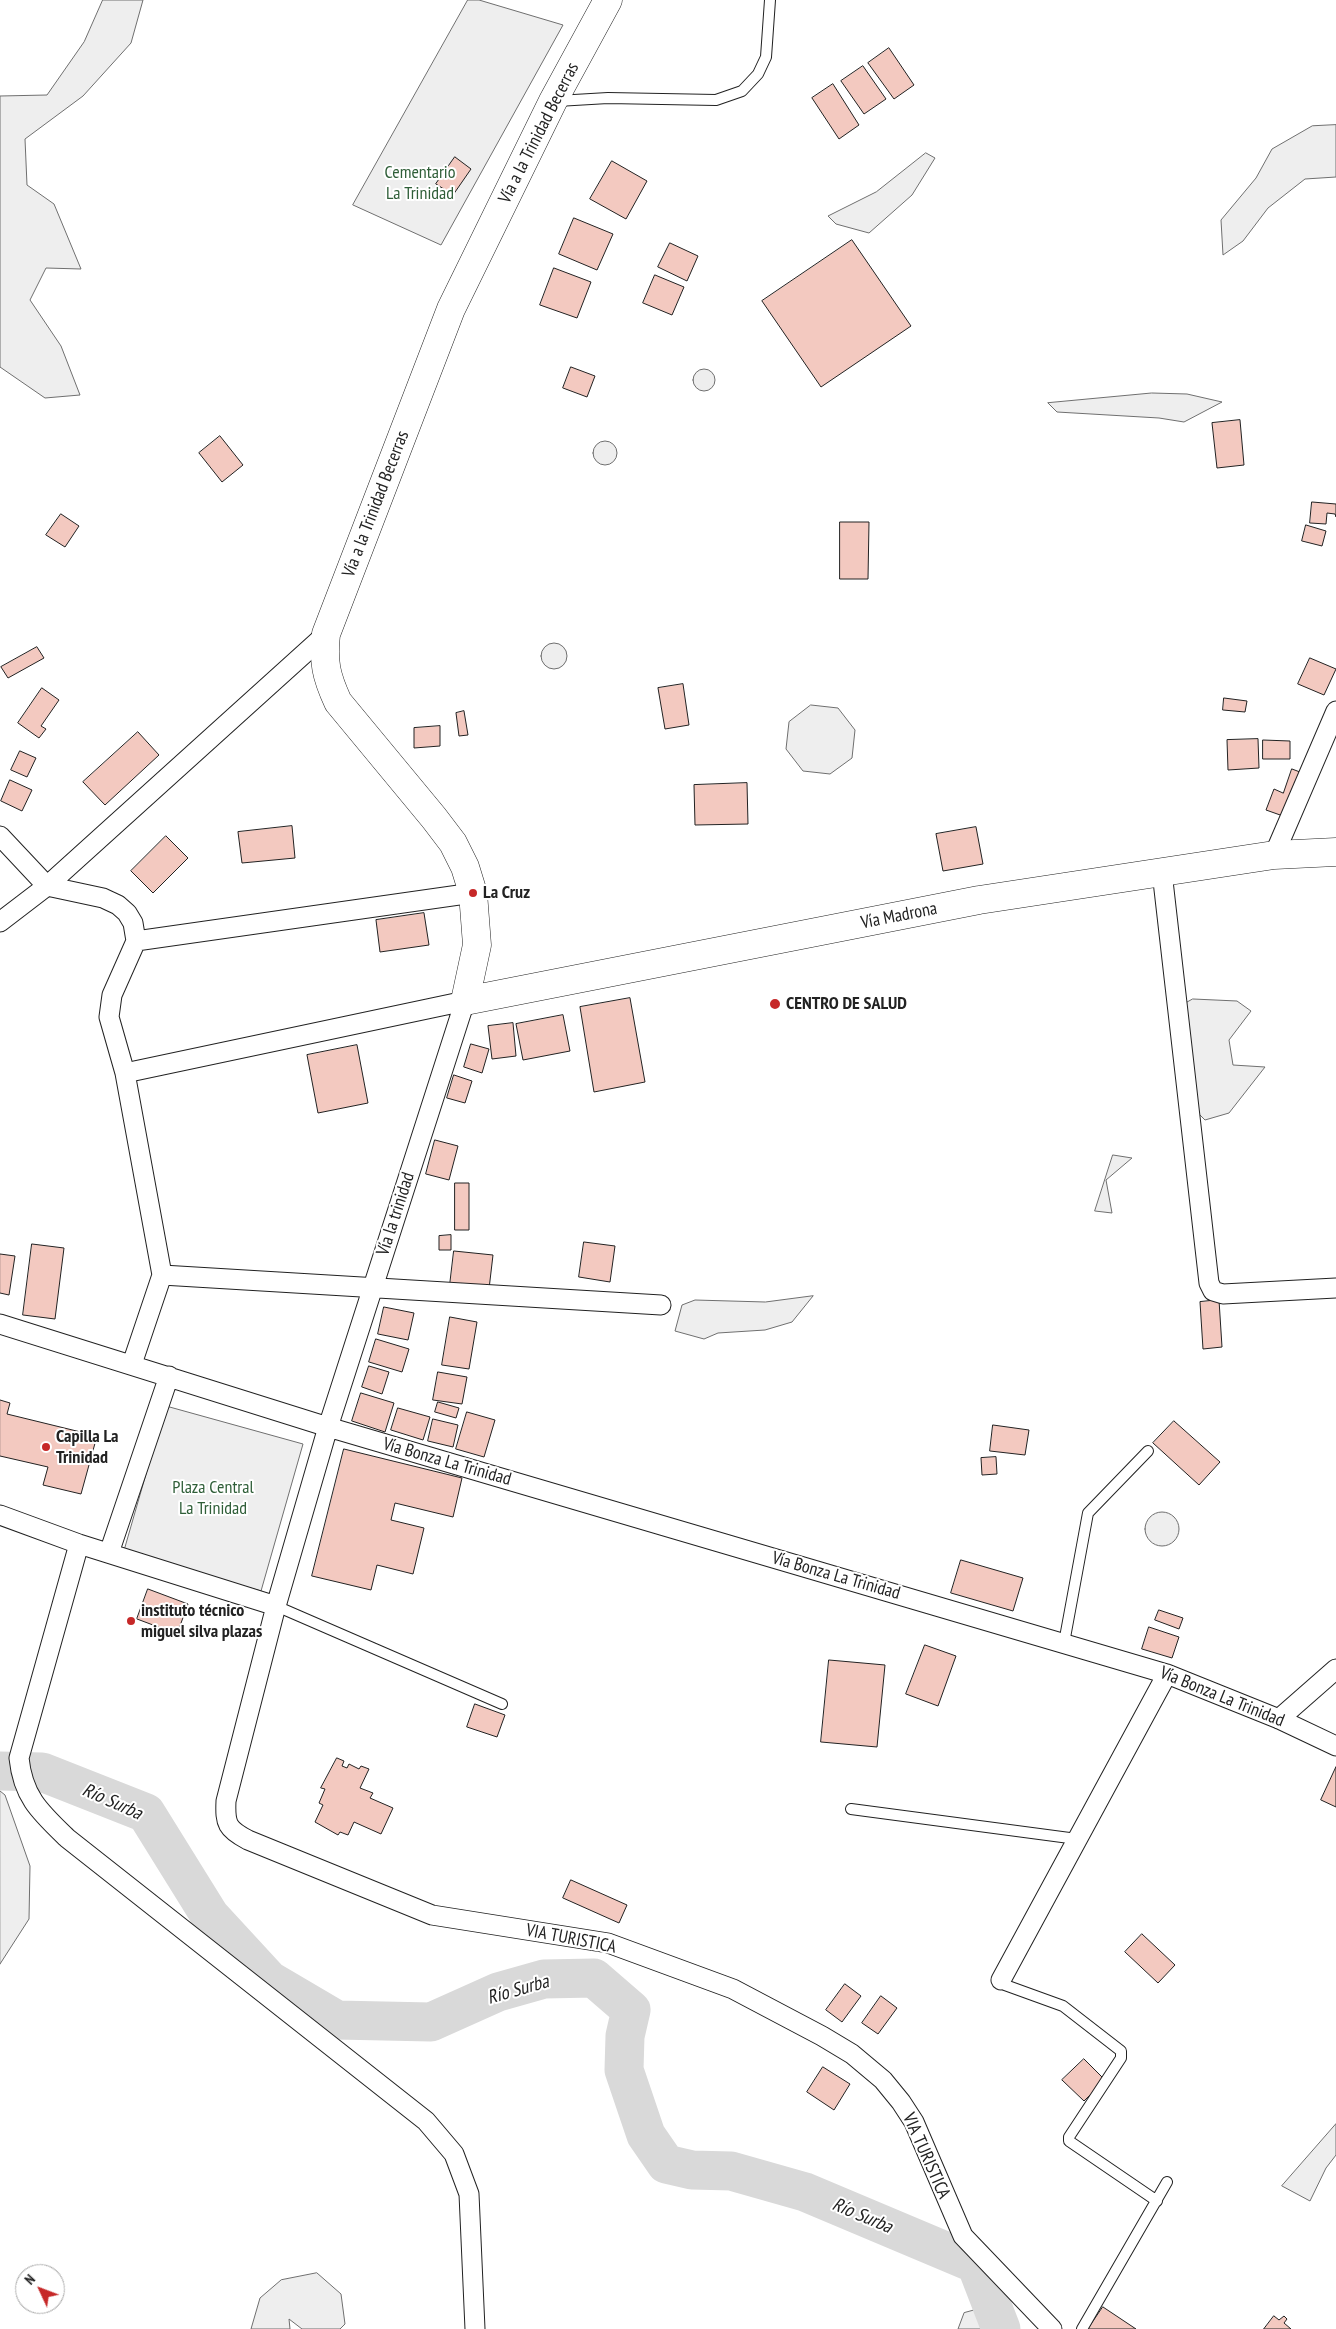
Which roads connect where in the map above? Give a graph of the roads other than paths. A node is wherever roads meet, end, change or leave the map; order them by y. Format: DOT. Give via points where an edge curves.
graph roads {
  1 [pos="608,0"];
  2 [pos="770,0"];
  3 [pos="553,101"];
  4 [pos="326,634"];
  5 [pos="1336,711"];
  6 [pos="0,836"];
  7 [pos="1336,852"];
  8 [pos="1274,855"];
  9 [pos="1162,872"];
  10 [pos="47,886"];
  11 [pos="473,893"];
  12 [pos="0,922"];
  13 [pos="136,941"];
  14 [pos="465,1001"];
  15 [pos="125,1073"];
  16 [pos="162,1275"];
  17 [pos="372,1288"];
  18 [pos="1336,1288"];
  19 [pos="660,1306"];
  20 [pos="0,1324"];
  21 [pos="132,1364"];
  22 [pos="169,1376"];
  23 [pos="328,1427"];
  24 [pos="1148,1451"];
  25 [pos="0,1515"];
  26 [pos="80,1544"];
  27 [pos="109,1554"];
  28 [pos="276,1606"];
  29 [pos="1064,1644"];
  30 [pos="1336,1669"];
  31 [pos="1167,1674"];
  32 [pos="502,1704"];
  33 [pos="1280,1720"];
  34 [pos="1336,1746"];
  35 [pos="851,1809"];
  36 [pos="1077,1839"];
  37 [pos="1001,1980"];
  38 [pos="1167,2182"];
  39 [pos="1156,2201"];
  40 [pos="475,2329"];
  41 [pos="1052,2329"];
  42 [pos="1082,2329"];
  1 -- 3 [label="street, Vía a la Trinidad Becerras"];
  2 -- 3 [label="lane" via="763,66 753,82 736,94 716,100 608,98"];
  3 -- 4 [label="street, Vía a la Trinidad Becerras" via="451,310"];
  4 -- 10 [label="street"];
  4 -- 11 [label="street, Vía a la Trinidad Becerras" via="324,657 328,680 338,702 453,843"];
  5 -- 8 [label="street"];
  6 -- 10 [label="street"];
  7 -- 8 [label="street, Vía Madrona"];
  8 -- 9 [label="street, Vía Madrona"];
  9 -- 14 [label="street, Vía Madrona" via="979,900"];
  9 -- 18 [label="street" via="1209,1283 1213,1291 1222,1294"];
  10 -- 12 [label="street"];
  10 -- 13 [label="street" via="103,898 118,905 128,913 133,923"];
  11 -- 13 [label="street"];
  11 -- 14 [label="street, Vía a la Trinidad Becerras" via="477,945"];
  13 -- 15 [label="street" via="109,1005 109,1017"];
  14 -- 15 [label="street"];
  14 -- 17 [label="street, Vía la trinidad"];
  15 -- 16 [label="street"];
  16 -- 17 [label="street"];
  16 -- 21 [label="street"];
  17 -- 19 [label="street"];
  17 -- 23 [label="street, Vía la trinidad"];
  20 -- 21 [label="street, Vía Bonza La Trinidad"];
  21 -- 22 [label="street, Vía Bonza La Trinidad"];
  22 -- 23 [label="street, Vía Bonza La Trinidad"];
  22 -- 27 [label="street"];
  23 -- 28 [label="street, VIA TURISTICA"];
  23 -- 29 [label="street, Vía Bonza La Trinidad"];
  24 -- 29 [label="lane" via="1088,1513"];
  25 -- 26 [label="street"];
  26 -- 27 [label="street"];
  26 -- 40 [label="street" via="20,1758 21,1780 39,1811 67,1838 426,2121 454,2154 469,2194"];
  27 -- 28 [label="street"];
  28 -- 32 [label="lane"];
  28 -- 41 [label="street, VIA TURISTICA" via="226,1801 225,1821 234,1833 432,1916 608,1943 733,1989 852,2054 889,2087 914,2122 963,2236"];
  29 -- 31 [label="street, Vía Bonza La Trinidad"];
  30 -- 33 [label="street"];
  31 -- 33 [label="street, Vía Bonza La Trinidad"];
  31 -- 36 [label="street"];
  33 -- 34 [label="street, Vía Bonza La Trinidad"];
  35 -- 36 [label="lane"];
  36 -- 37 [label="street"];
  37 -- 39 [label="lane" via="1005,1986 1063,2006 1120,2051 1121,2058 1069,2141"];
  38 -- 39 [label="lane"];
  39 -- 42 [label="lane"];
}
